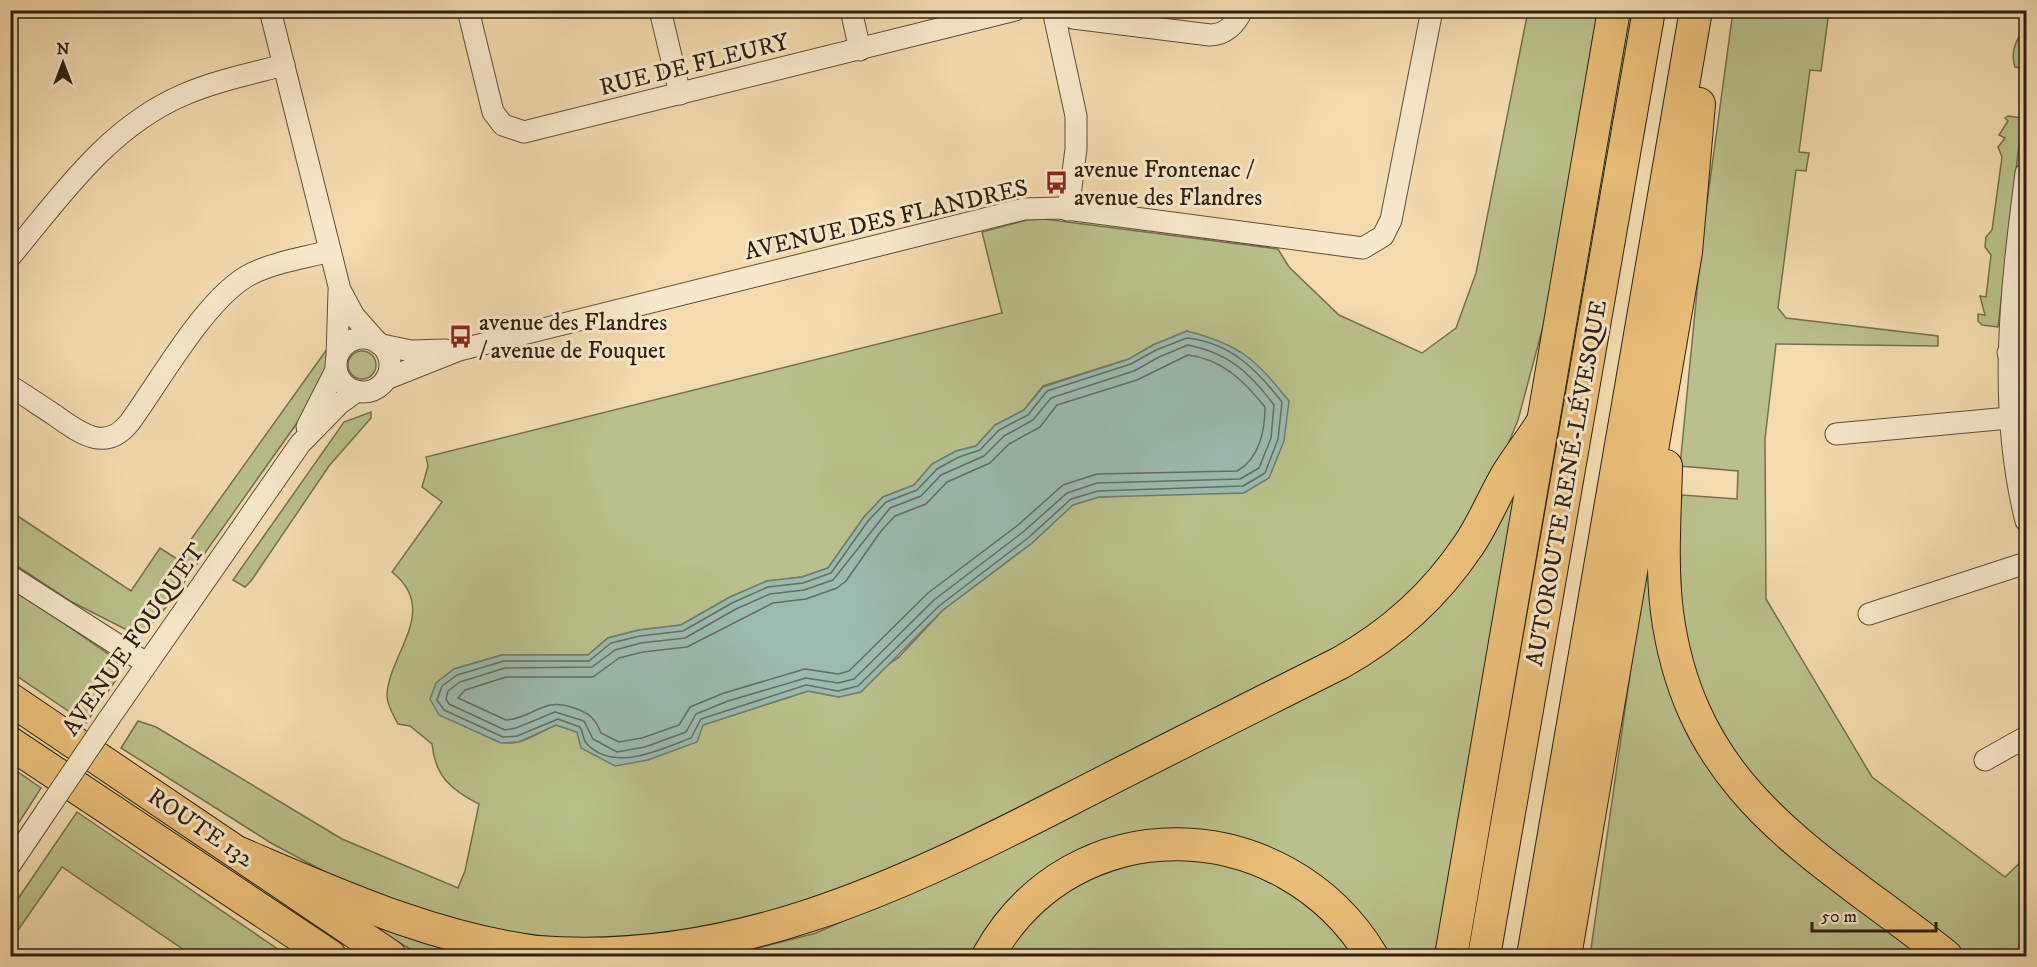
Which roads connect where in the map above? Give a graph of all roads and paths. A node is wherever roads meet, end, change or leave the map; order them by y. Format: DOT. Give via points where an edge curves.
graph roads {
  1 [pos="270,10"];
  2 [pos="468,10"];
  3 [pos="660,10"];
  4 [pos="851,10"];
  5 [pos="1015,10"];
  6 [pos="1055,10"];
  7 [pos="1242,10"];
  8 [pos="1432,10"];
  9 [pos="1614,10"];
  10 [pos="1649,10"];
  11 [pos="1696,10"];
  12 [pos="1707,10"];
  13 [pos="860,50"];
  14 [pos="284,65"];
  15 [pos="680,94"];
  16 [pos="2026,174"];
  17 [pos="1068,210"];
  18 [pos="330,251"];
  19 [pos="10,257"];
  20 [pos="2021,269"];
  21 [pos="339,290"];
  22 [pos="380,344"];
  23 [pos="459,350"];
  24 [pos="2017,354"];
  25 [pos="337,364"];
  26 [pos="1667,368"];
  27 [pos="386,379"];
  28 [pos="10,386"];
  29 [pos="357,392"];
  30 [pos="2010,418"];
  31 [pos="1542,423"];
  32 [pos="1836,434"];
  33 [pos="300,444"];
  34 [pos="2026,521"];
  35 [pos="2026,563"];
  36 [pos="10,576"];
  37 [pos="1869,614"];
  38 [pos="146,663"];
  39 [pos="10,699"];
  40 [pos="2026,737"];
  41 [pos="10,743"];
  42 [pos="1985,760"];
  43 [pos="239,853"];
  44 [pos="11,863"];
  45 [pos="330,957"];
  46 [pos="390,957"];
  47 [pos="988,957"];
  48 [pos="1372,957"];
  49 [pos="1451,957"];
  50 [pos="1484,957"];
  51 [pos="1533,957"];
  52 [pos="1565,957"];
  53 [pos="1946,957"];
  1 -- 14 [label="street, AVENUE FOUQUET"];
  2 -- 15 [label="street, RUE DE FLEURY" via="493,112 511,129 531,131"];
  3 -- 15 [label="street"];
  4 -- 13 [label="street"];
  5 -- 13 [label="street, RUE DE FLEURY"];
  6 -- 7 [label="street" via="1073,18 1210,35 1231,27"];
  6 -- 17 [label="street" via="1076,116"];
  8 -- 17 [label="street, AVENUE DES FLANDRES" via="1391,220 1383,236 1371,245 1345,247"];
  9 -- 31 [label="highway"];
  10 -- 50 [label="highway, AUTOROUTE RENÉ-LÉVESQUE"];
  11 -- 51 [label="highway, AUTOROUTE RENÉ-LÉVESQUE"];
  12 -- 26 [label="highway" via="1686,252"];
  13 -- 15 [label="street, RUE DE FLEURY"];
  14 -- 18 [label="street, AVENUE FOUQUET"];
  14 -- 19 [label="street" via="184,94 133,124 84,167"];
  16 -- 20 [label="street"];
  17 -- 23 [label="street, AVENUE DES FLANDRES" via="1045,207 1013,212"];
  18 -- 21 [label="street, AVENUE FOUQUET"];
  18 -- 28 [label="street" via="264,268 227,290 116,436 90,437"];
  20 -- 24 [label="street"];
  21 -- 22 [label="street, AVENUE FOUQUET" via="354,316"];
  21 -- 25 [label="street, AVENUE FOUQUET"];
  22 -- 23 [label="street, AVENUE DES FLANDRES" via="411,351"];
  22 -- 25 [label="street" via="354,340 344,347"];
  22 -- 27 [label="street" via="390,360"];
  23 -- 27 [label="street, AVENUE DES FLANDRES"];
  24 -- 30 [label="street"];
  25 -- 29 [label="street" via="341,381"];
  25 -- 33 [label="street, AVENUE FOUQUET"];
  26 -- 52 [label="highway"];
  26 -- 53 [label="highway" via="1665,591 1674,649 1695,710 1724,764 1771,820"];
  27 -- 29 [label="street" via="376,389"];
  29 -- 33 [label="street, AVENUE FOUQUET" via="339,404"];
  30 -- 32 [label="street"];
  30 -- 34 [label="street"];
  31 -- 43 [label="highway" via="1458,560 1415,609 1380,639 1340,663 961,855 858,903 791,928 674,951 600,955 541,952 463,938 405,921"];
  31 -- 49 [label="highway"];
  33 -- 38 [label="street, AVENUE FOUQUET"];
  35 -- 37 [label="street"];
  36 -- 38 [label="street"];
  38 -- 44 [label="street, AVENUE FOUQUET, bridge"];
  39 -- 43 [label="highway, ROUTE 132"];
  40 -- 42 [label="street"];
  41 -- 45 [label="highway, ROUTE 132"];
  43 -- 46 [label="highway, ROUTE 132"];
  47 -- 48 [label="highway" via="1023,910 1074,871 1122,852 1171,844 1235,851 1280,868 1334,907"];
}
